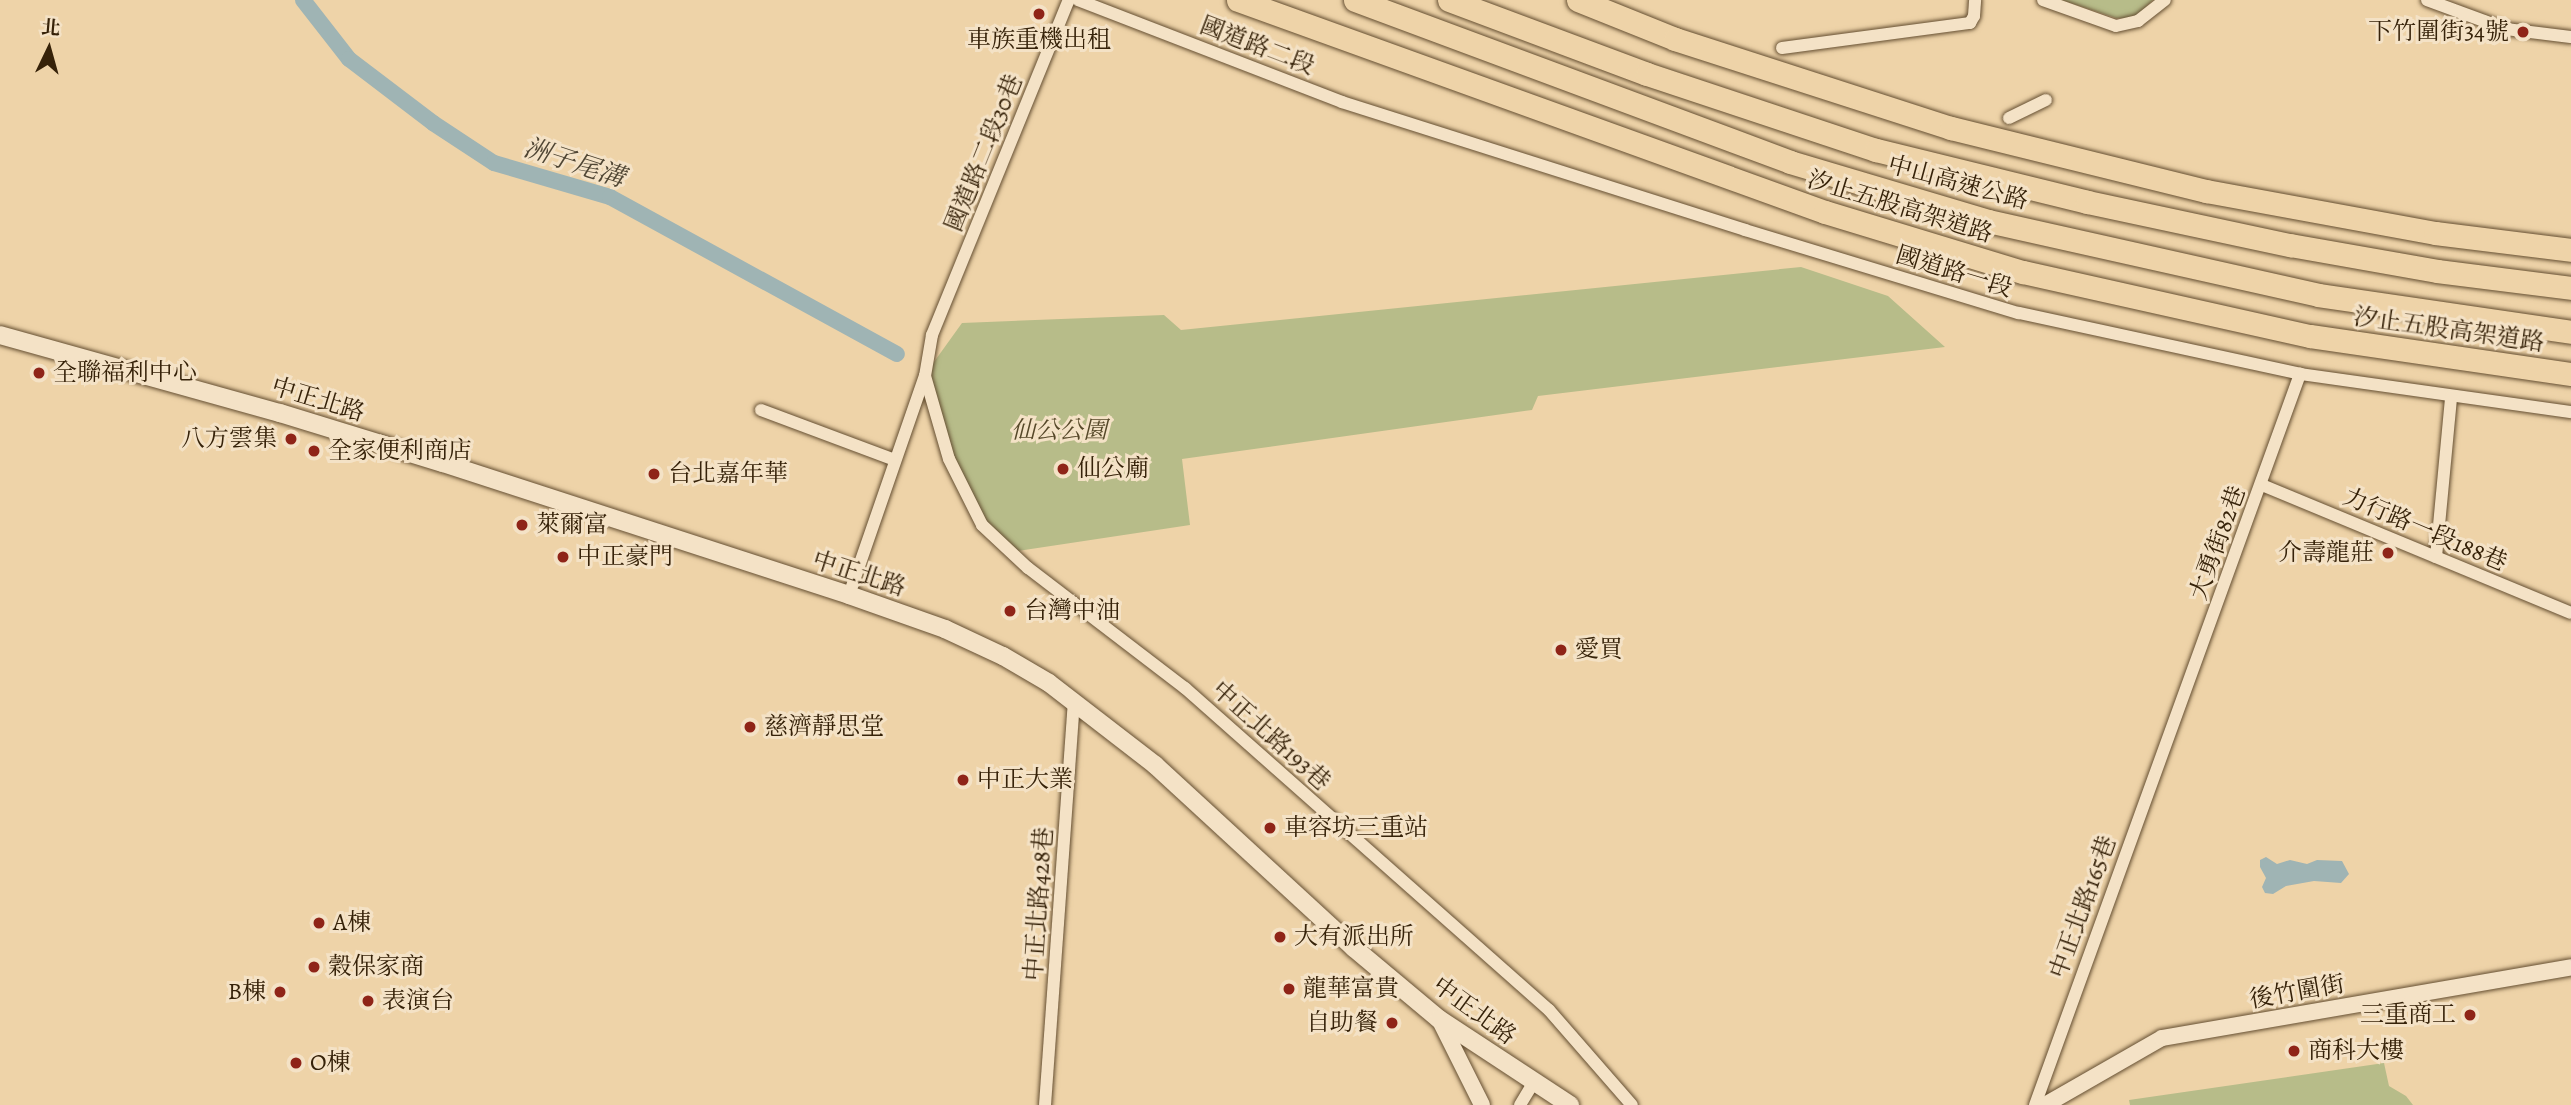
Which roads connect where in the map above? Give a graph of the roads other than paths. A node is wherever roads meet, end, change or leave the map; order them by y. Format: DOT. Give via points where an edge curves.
graph roads {
  1 [pos="1069,0"];
  2 [pos="1079,0"];
  3 [pos="1238,0"];
  4 [pos="1355,0"];
  5 [pos="1450,0"];
  6 [pos="1578,0"];
  7 [pos="1975,0"];
  8 [pos="2043,0"];
  9 [pos="2165,0"];
  10 [pos="2427,0"];
  11 [pos="2571,37"];
  12 [pos="1782,48"];
  13 [pos="2046,100"];
  14 [pos="1342,102"];
  15 [pos="2009,118"];
  16 [pos="2571,250"];
  17 [pos="2571,288"];
  18 [pos="2571,332"];
  19 [pos="1,335"];
  20 [pos="2300,374"];
  21 [pos="2571,374"];
  22 [pos="925,376"];
  23 [pos="2451,397"];
  24 [pos="761,410"];
  25 [pos="2571,412"];
  26 [pos="895,460"];
  27 [pos="2262,485"];
  28 [pos="2436,557"];
  29 [pos="849,595"];
  30 [pos="2571,613"];
  31 [pos="1074,705"];
  32 [pos="2173,725"];
  33 [pos="2571,967"];
  34 [pos="1439,1019"];
  35 [pos="1534,1082"];
  36 [pos="1045,1105"];
  37 [pos="1482,1105"];
  38 [pos="1520,1105"];
  39 [pos="1570,1105"];
  40 [pos="1632,1105"];
  41 [pos="2035,1105"];
  42 [pos="2045,1105"];
  1 -- 22 [label="street, 國道路二段30巷" via="932,335"];
  2 -- 14 [label="street, 國道路二段"];
  3 -- 21 [label="highway, 汐止五股高架道路" via="1825,212 2023,272 2310,336"];
  4 -- 18 [label="highway, 中山高速公路" via="1790,162 1988,221 2318,295"];
  5 -- 17 [label="highway, 中山高速公路" via="1647,74 1876,150 2290,245"];
  6 -- 16 [label="highway" via="1675,39 1951,128 2206,191 2435,233"];
  7 -- 12 [label="street" via="1970,23"];
  8 -- 9 [label="street" via="2116,26 2138,21"];
  10 -- 11 [label="street" via="2506,29"];
  13 -- 15 [label="street"];
  14 -- 20 [label="street, 國道路一段" via="2019,313"];
  19 -- 29 [label="main road, 中正北路" via="407,452"];
  20 -- 23 [label="street, 國道路一段"];
  20 -- 27 [label="street, 大勇街82巷"];
  22 -- 26 [label="street, 國道路二段30巷"];
  22 -- 40 [label="street, 中正北路193巷" via="949,459 982,525 1028,568 1185,688 1549,1010"];
  23 -- 25 [label="street, 國道路一段"];
  23 -- 28 [label="street"];
  24 -- 26 [label="street"];
  26 -- 29 [label="street, 國道路二段30巷"];
  27 -- 28 [label="street, 力行路一段188巷"];
  27 -- 32 [label="street, 大勇街82巷"];
  28 -- 30 [label="street, 力行路一段188巷"];
  29 -- 31 [label="main road, 中正北路" via="945,629 1003,656 1049,683"];
  31 -- 34 [label="main road, 中正北路" via="1155,765 1354,948"];
  31 -- 36 [label="street, 中正北路428巷"];
  32 -- 41 [label="street, 中正北路165巷"];
  33 -- 42 [label="street, 後竹圍街" via="2162,1038"];
  34 -- 35 [label="main road, 中正北路"];
  34 -- 37 [label="street"];
  35 -- 38 [label="street"];
  35 -- 39 [label="main road, 中正北路"];
}
